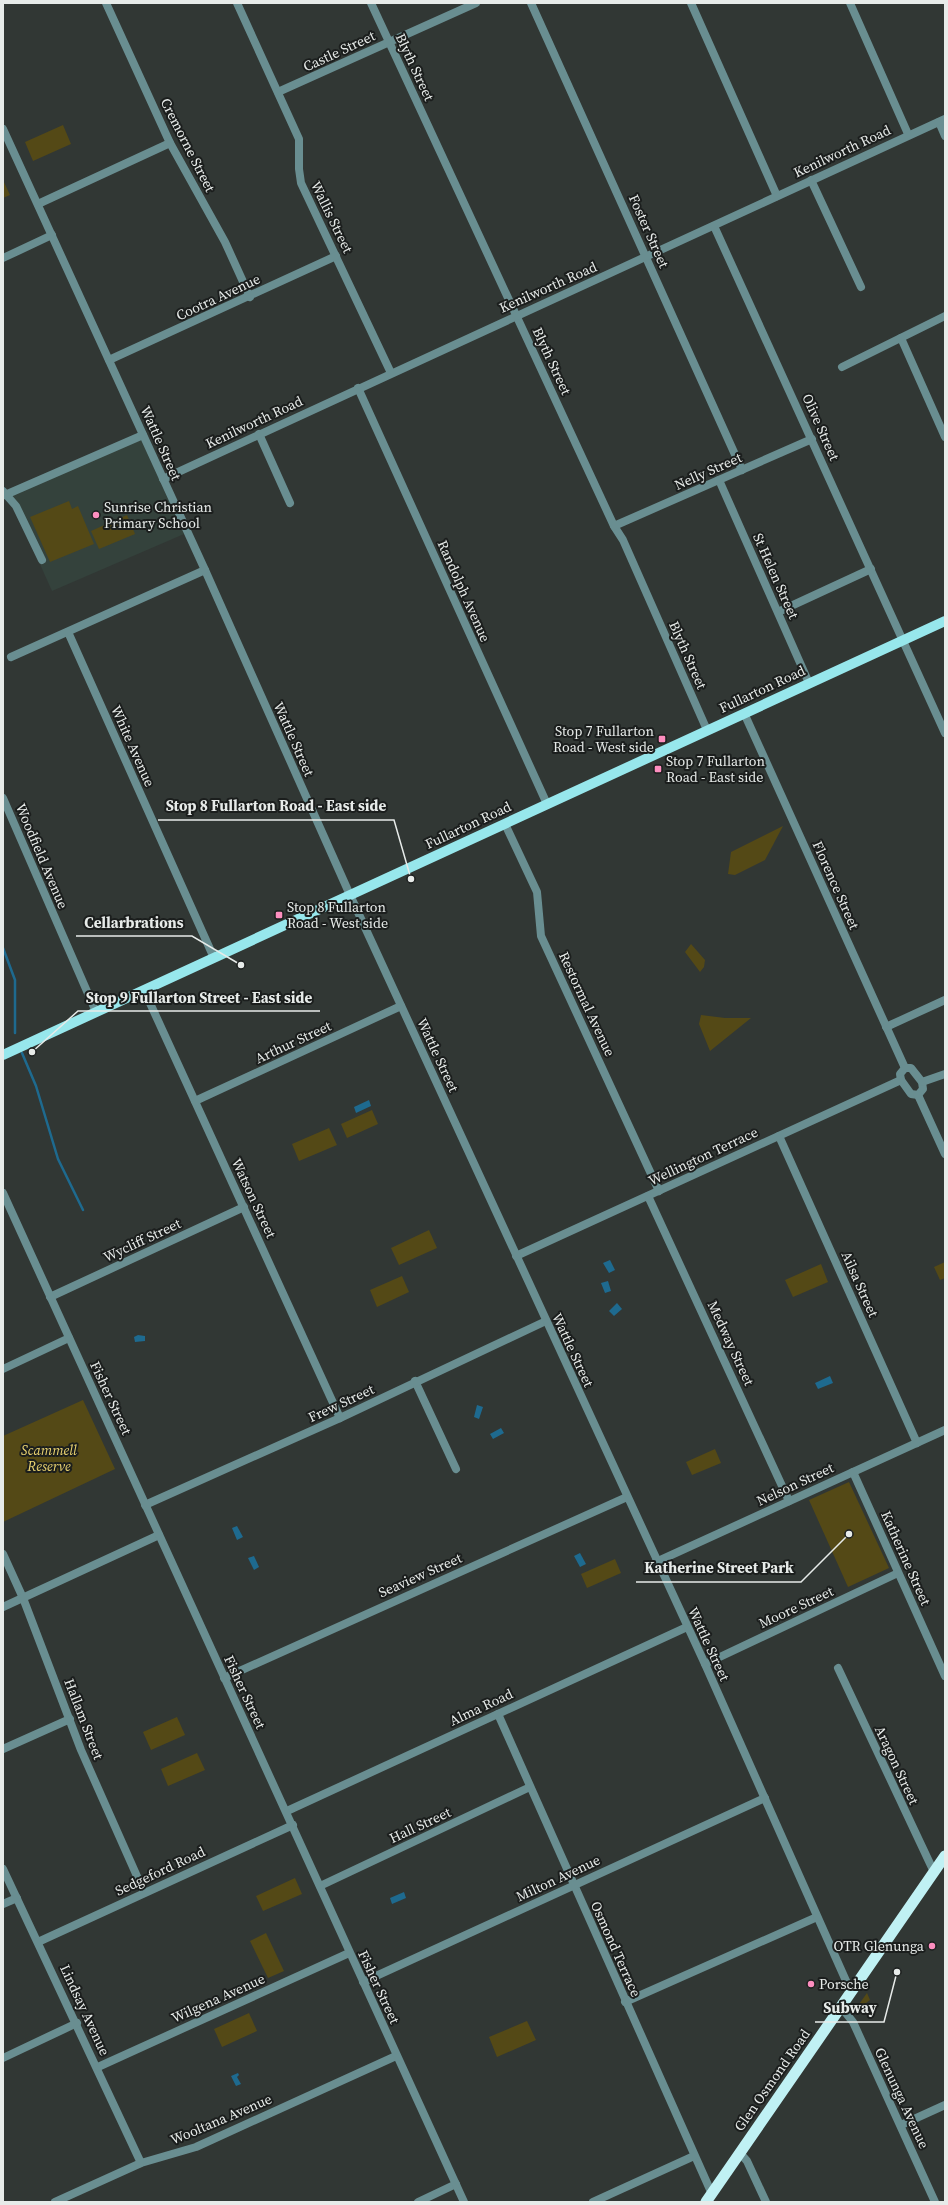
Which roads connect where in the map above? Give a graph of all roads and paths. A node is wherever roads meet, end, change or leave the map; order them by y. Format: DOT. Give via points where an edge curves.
graph roads {
  1 [pos="106,3"];
  2 [pos="237,3"];
  3 [pos="371,3"];
  4 [pos="476,3"];
  5 [pos="531,3"];
  6 [pos="691,3"];
  7 [pos="850,3"];
  8 [pos="389,42"];
  9 [pos="278,92"];
  10 [pos="942,120"];
  11 [pos="3,129"];
  12 [pos="908,134"];
  13 [pos="945,136"];
  14 [pos="170,143"];
  15 [pos="811,180"];
  16 [pos="777,196"];
  17 [pos="38,204"];
  18 [pos="714,226"];
  19 [pos="52,235"];
  20 [pos="336,256"];
  21 [pos="647,256"];
  22 [pos="3,258"];
  23 [pos="861,287"];
  24 [pos="250,297"];
  25 [pos="517,315"];
  26 [pos="945,316"];
  27 [pos="901,338"];
  28 [pos="109,360"];
  29 [pos="842,367"];
  30 [pos="391,373"];
  31 [pos="358,388"];
  32 [pos="260,434"];
  33 [pos="143,435"];
  34 [pos="945,437"];
  35 [pos="812,439"];
  36 [pos="742,470"];
  37 [pos="163,479"];
  38 [pos="719,480"];
  39 [pos="4,493"];
  40 [pos="290,503"];
  41 [pos="614,526"];
  42 [pos="42,560"];
  43 [pos="870,569"];
  44 [pos="204,570"];
  45 [pos="778,612"];
  46 [pos="945,621"];
  47 [pos="68,632"];
  48 [pos="902,640"];
  49 [pos="10,657"];
  50 [pos="809,683"];
  51 [pos="744,713"];
  52 [pos="707,730"];
  53 [pos="945,733"];
  54 [pos="3,798"];
  55 [pos="547,804"];
  56 [pos="505,824"];
  57 [pos="350,895"];
  58 [pos="214,958"];
  59 [pos="144,990"];
  60 [pos="945,1000"];
  61 [pos="401,1006"];
  62 [pos="96,1012"];
  63 [pos="886,1027"];
  64 [pos="3,1055"];
  65 [pos="905,1068"];
  66 [pos="945,1074"];
  67 [pos="901,1080"];
  68 [pos="922,1082"];
  69 [pos="918,1095"];
  70 [pos="195,1101"];
  71 [pos="779,1136"];
  72 [pos="945,1154"];
  73 [pos="659,1191"];
  74 [pos="3,1193"];
  75 [pos="648,1196"];
  76 [pos="244,1207"];
  77 [pos="516,1256"];
  78 [pos="50,1297"];
  79 [pos="546,1320"];
  80 [pos="69,1338"];
  81 [pos="3,1369"];
  82 [pos="415,1382"];
  83 [pos="340,1418"];
  84 [pos="945,1430"];
  85 [pos="917,1443"];
  86 [pos="456,1469"];
  87 [pos="853,1472"];
  88 [pos="627,1497"];
  89 [pos="790,1501"];
  90 [pos="145,1506"];
  91 [pos="159,1535"];
  92 [pos="3,1554"];
  93 [pos="656,1562"];
  94 [pos="898,1572"];
  95 [pos="23,1598"];
  96 [pos="3,1607"];
  97 [pos="687,1627"];
  98 [pos="705,1664"];
  99 [pos="838,1668"];
  100 [pos="945,1676"];
  101 [pos="224,1678"];
  102 [pos="498,1714"];
  103 [pos="70,1719"];
  104 [pos="3,1749"];
  105 [pos="530,1787"];
  106 [pos="765,1798"];
  107 [pos="286,1811"];
  108 [pos="293,1825"];
  109 [pos="945,1856"];
  110 [pos="3,1869"];
  111 [pos="934,1872"];
  112 [pos="573,1885"];
  113 [pos="320,1886"];
  114 [pos="144,1892"];
  115 [pos="17,1898"];
  116 [pos="3,1904"];
  117 [pos="817,1917"];
  118 [pos="38,1942"];
  119 [pos="349,1953"];
  120 [pos="363,1982"];
  121 [pos="851,1992"];
  122 [pos="625,2002"];
  123 [pos="841,2007"];
  124 [pos="77,2023"];
  125 [pos="396,2056"];
  126 [pos="3,2058"];
  127 [pos="98,2067"];
  128 [pos="945,2105"];
  129 [pos="901,2125"];
  130 [pos="740,2153"];
  131 [pos="694,2156"];
  132 [pos="141,2163"];
  133 [pos="456,2184"];
  134 [pos="709,2198"];
  135 [pos="55,2202"];
  136 [pos="418,2202"];
  137 [pos="464,2202"];
  138 [pos="594,2202"];
  139 [pos="766,2202"];
  140 [pos="935,2202"];
  1 -- 14 [label="street, Cremorne Street"];
  2 -- 9 [label="street, Wallis Street"];
  3 -- 8 [label="street, Blyth Street"];
  4 -- 8 [label="street, Castle Street"];
  5 -- 21 [label="street, Foster Street"];
  6 -- 16 [label="street"];
  7 -- 12 [label="street"];
  8 -- 9 [label="street, Castle Street"];
  8 -- 25 [label="street, Blyth Street"];
  9 -- 20 [label="street, Wallis Street" via="299,139 301,183"];
  10 -- 12 [label="street, Kenilworth Road"];
  10 -- 13 [label="street"];
  11 -- 17 [label="street, Wattle Street"];
  12 -- 15 [label="street, Kenilworth Road"];
  14 -- 17 [label="street"];
  14 -- 24 [label="street, Cremorne Street" via="225,242"];
  15 -- 16 [label="street, Kenilworth Road"];
  15 -- 23 [label="street"];
  16 -- 18 [label="street, Kenilworth Road"];
  17 -- 19 [label="street, Wattle Street"];
  18 -- 21 [label="street, Kenilworth Road"];
  18 -- 35 [label="street, Olive Street"];
  19 -- 22 [label="street"];
  19 -- 28 [label="street, Wattle Street"];
  20 -- 24 [label="street, Cootra Avenue"];
  20 -- 30 [label="street, Wallis Street"];
  21 -- 25 [label="street, Kenilworth Road"];
  21 -- 36 [label="street, Foster Street"];
  24 -- 28 [label="street, Cootra Avenue"];
  25 -- 30 [label="street, Kenilworth Road"];
  25 -- 41 [label="street, Blyth Street"];
  26 -- 27 [label="street"];
  27 -- 29 [label="street"];
  27 -- 34 [label="street"];
  28 -- 33 [label="street, Wattle Street"];
  30 -- 31 [label="street, Kenilworth Road"];
  31 -- 32 [label="street, Kenilworth Road"];
  31 -- 55 [label="street, Randolph Avenue"];
  32 -- 37 [label="street, Kenilworth Road"];
  32 -- 40 [label="street"];
  33 -- 37 [label="street, Wattle Street"];
  33 -- 39 [label="street"];
  35 -- 36 [label="street, Nelly Street"];
  35 -- 43 [label="street, Olive Street"];
  36 -- 38 [label="street, Nelly Street"];
  37 -- 44 [label="street, Wattle Street"];
  38 -- 41 [label="street, Nelly Street"];
  38 -- 45 [label="street, St Helen Street"];
  39 -- 42 [label="street" via="16,506"];
  41 -- 52 [label="street, Blyth Street" via="624,540"];
  43 -- 45 [label="street"];
  43 -- 48 [label="street, Olive Street"];
  44 -- 47 [label="street"];
  44 -- 57 [label="street, Wattle Street"];
  45 -- 50 [label="street, St Helen Street"];
  46 -- 48 [label="main road, Fullarton Road"];
  47 -- 49 [label="street"];
  47 -- 58 [label="street, White Avenue"];
  48 -- 50 [label="main road, Fullarton Road"];
  48 -- 53 [label="street, Olive Street"];
  50 -- 51 [label="main road, Fullarton Road"];
  51 -- 52 [label="main road, Fullarton Road"];
  51 -- 63 [label="street, Florence Street"];
  52 -- 55 [label="main road, Fullarton Road"];
  54 -- 62 [label="street, Woodfield Avenue"];
  55 -- 56 [label="main road, Fullarton Road"];
  56 -- 57 [label="main road, Fullarton Road"];
  56 -- 73 [label="street, Restormal Avenue" via="536,892 541,936"];
  57 -- 58 [label="main road, Fullarton Road"];
  57 -- 61 [label="street, Wattle Street"];
  58 -- 59 [label="main road, Fullarton Road"];
  59 -- 62 [label="main road, Fullarton Road"];
  59 -- 70 [label="street, Watson Street"];
  60 -- 63 [label="street"];
  61 -- 70 [label="street, Arthur Street"];
  61 -- 77 [label="street, Wattle Street"];
  62 -- 64 [label="main road, Fullarton Road"];
  63 -- 65 [label="street, Florence Street"];
  65 -- 67 [label="street" via="900,1074"];
  65 -- 68 [label="street" via="911,1068"];
  66 -- 68 [label="street"];
  67 -- 69 [label="street" via="911,1094"];
  67 -- 71 [label="street, Wellington Terrace"];
  68 -- 69 [label="street" via="923,1089"];
  69 -- 72 [label="street"];
  70 -- 76 [label="street, Watson Street"];
  71 -- 73 [label="street, Wellington Terrace"];
  71 -- 85 [label="street, Ailsa Street"];
  73 -- 75 [label="street, Wellington Terrace"];
  74 -- 78 [label="street, Fisher Street"];
  75 -- 77 [label="street, Wellington Terrace"];
  75 -- 89 [label="street, Medway Street"];
  76 -- 78 [label="street, Wycliff Street"];
  76 -- 83 [label="street, Watson Street"];
  77 -- 79 [label="street, Wattle Street"];
  78 -- 80 [label="street, Fisher Street"];
  79 -- 82 [label="street, Frew Street"];
  79 -- 88 [label="street, Wattle Street"];
  80 -- 81 [label="street"];
  80 -- 90 [label="street, Fisher Street"];
  82 -- 83 [label="street, Frew Street"];
  82 -- 86 [label="street"];
  83 -- 90 [label="street, Frew Street"];
  84 -- 85 [label="street, Nelson Street"];
  85 -- 87 [label="street, Nelson Street"];
  87 -- 89 [label="street, Nelson Street"];
  87 -- 94 [label="street, Katherine Street"];
  88 -- 93 [label="street, Wattle Street"];
  88 -- 101 [label="street, Seaview Street"];
  89 -- 93 [label="street, Nelson Street"];
  90 -- 91 [label="street, Fisher Street"];
  91 -- 95 [label="street"];
  91 -- 101 [label="street, Fisher Street"];
  92 -- 95 [label="street, Hallam Street"];
  93 -- 97 [label="street, Wattle Street"];
  94 -- 98 [label="street, Moore Street"];
  94 -- 100 [label="street, Katherine Street"];
  95 -- 96 [label="street"];
  95 -- 103 [label="street, Hallam Street"];
  97 -- 98 [label="street, Wattle Street"];
  97 -- 102 [label="street, Alma Road"];
  98 -- 106 [label="street, Wattle Street"];
  99 -- 111 [label="street, Aragon Street"];
  101 -- 107 [label="street, Fisher Street"];
  102 -- 105 [label="street, Osmond Terrace"];
  102 -- 107 [label="street, Alma Road"];
  103 -- 104 [label="street"];
  103 -- 114 [label="street, Hallam Street" via="81,1750"];
  105 -- 112 [label="street, Osmond Terrace"];
  105 -- 113 [label="street, Hall Street"];
  106 -- 112 [label="street, Milton Avenue"];
  106 -- 117 [label="street, Wattle Street"];
  107 -- 108 [label="street, Fisher Street"];
  108 -- 113 [label="street, Fisher Street"];
  108 -- 114 [label="street, Sedgeford Road"];
  109 -- 111 [label="highway, Glen Osmond Road"];
  110 -- 115 [label="street, Lindsay Avenue"];
  111 -- 121 [label="highway, Glen Osmond Road"];
  112 -- 120 [label="street, Milton Avenue"];
  112 -- 122 [label="street, Osmond Terrace"];
  113 -- 119 [label="street, Fisher Street"];
  114 -- 118 [label="street, Sedgeford Road"];
  115 -- 116 [label="street"];
  115 -- 118 [label="street, Lindsay Avenue"];
  117 -- 121 [label="street, Wattle Street"];
  117 -- 122 [label="street"];
  118 -- 124 [label="street, Lindsay Avenue"];
  119 -- 120 [label="street, Fisher Street"];
  119 -- 127 [label="street, Wilgena Avenue"];
  120 -- 125 [label="street, Fisher Street"];
  121 -- 123 [label="highway, Glen Osmond Road"];
  122 -- 131 [label="street, Osmond Terrace"];
  123 -- 129 [label="street, Glenunga Avenue" via="853,2022"];
  123 -- 130 [label="highway, Glen Osmond Road"];
  124 -- 126 [label="street"];
  124 -- 127 [label="street, Lindsay Avenue"];
  125 -- 132 [label="street, Wooltana Avenue" via="196,2147"];
  125 -- 133 [label="street, Fisher Street"];
  127 -- 132 [label="street, Lindsay Avenue"];
  128 -- 129 [label="street"];
  129 -- 140 [label="street, Glenunga Avenue"];
  130 -- 134 [label="highway, Glen Osmond Road"];
  130 -- 139 [label="street" via="747,2161"];
  131 -- 134 [label="street, Osmond Terrace"];
  131 -- 138 [label="street"];
  132 -- 135 [label="street, Wooltana Avenue"];
  133 -- 136 [label="street"];
  133 -- 137 [label="street, Fisher Street"];
}
